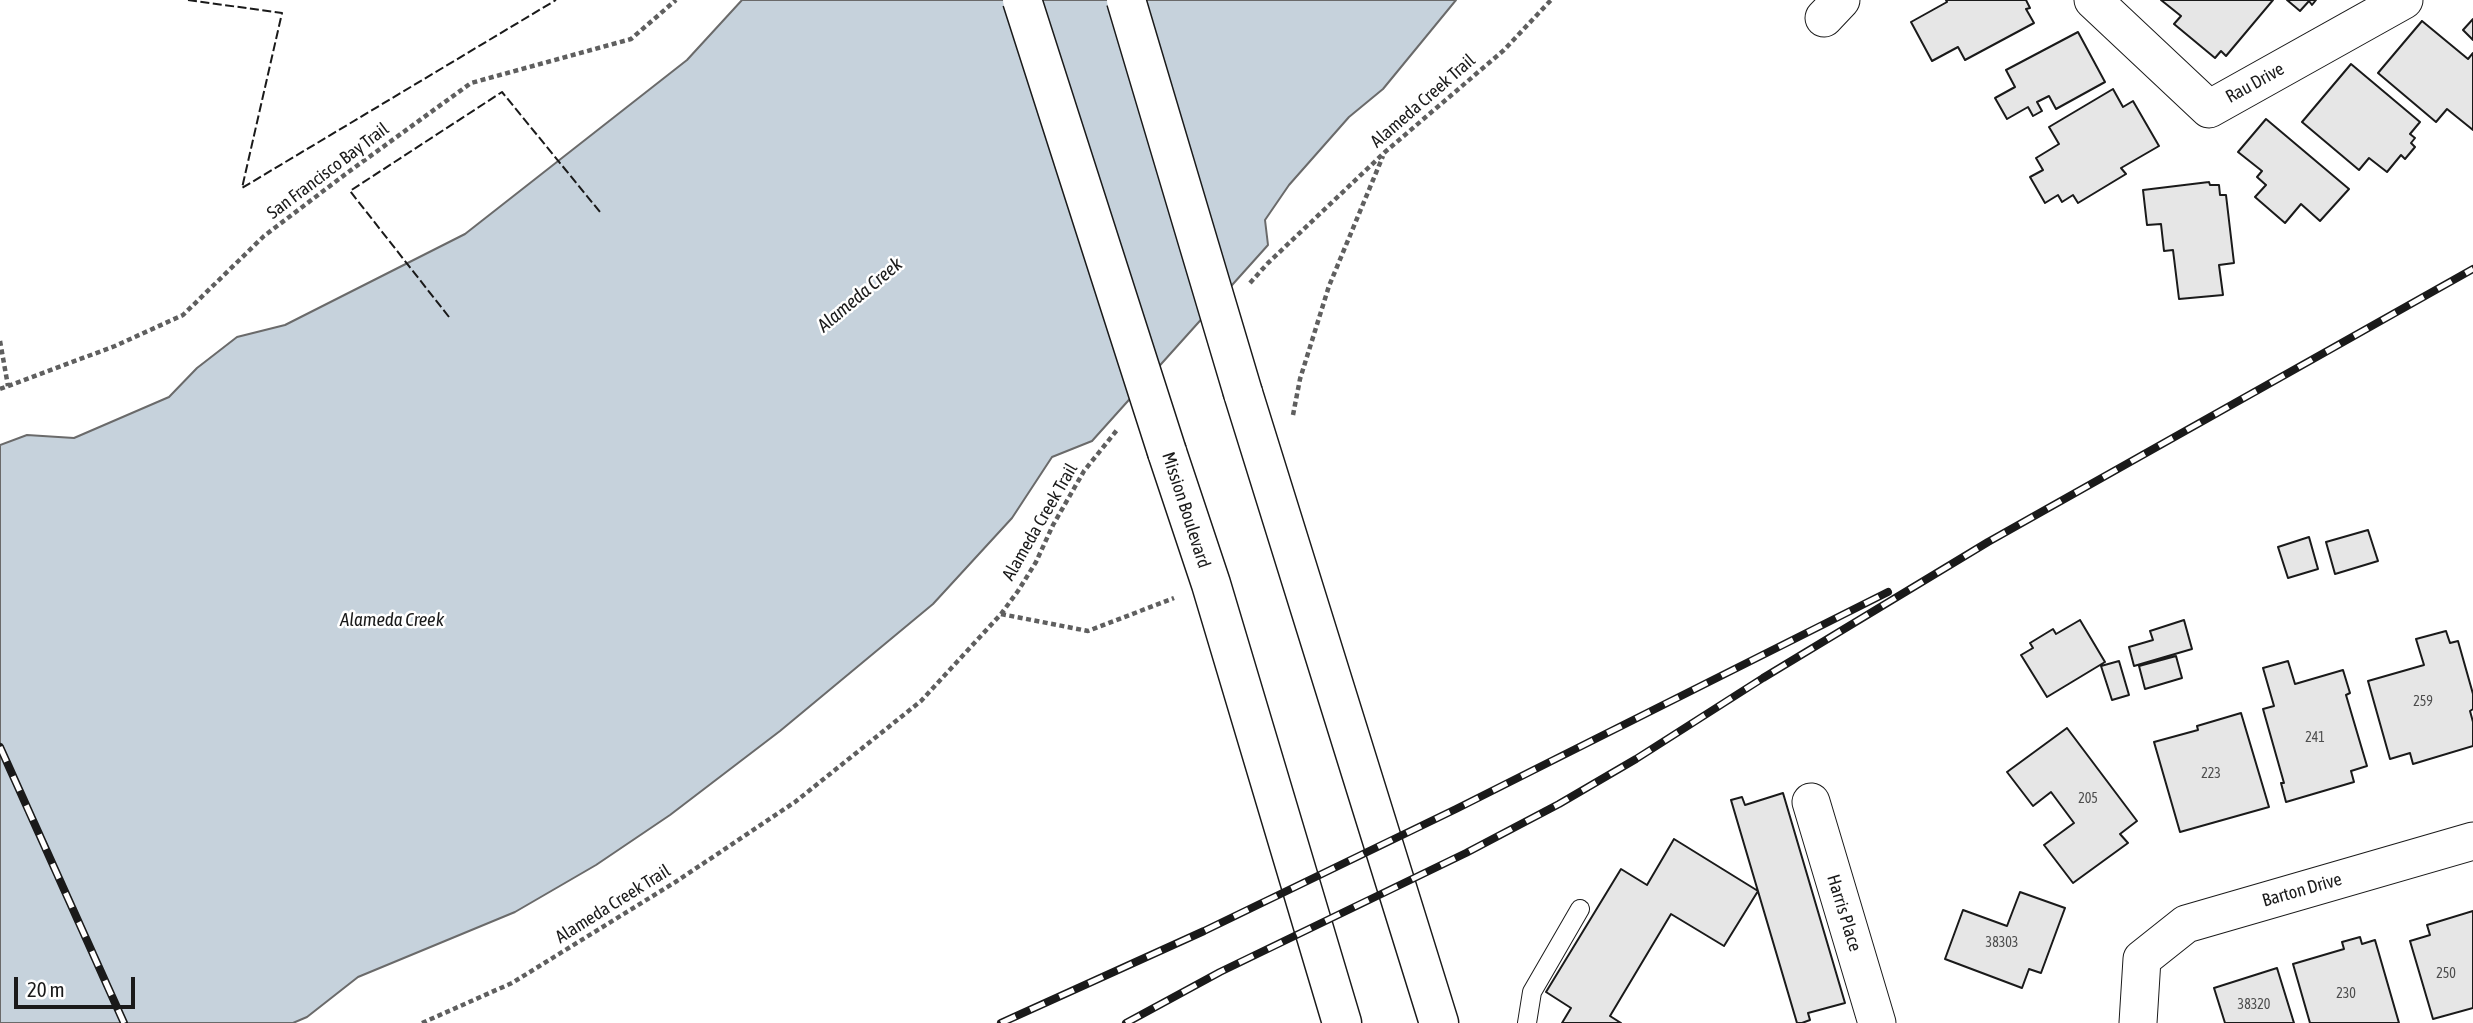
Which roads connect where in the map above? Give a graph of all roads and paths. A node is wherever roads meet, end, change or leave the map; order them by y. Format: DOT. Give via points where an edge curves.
graph roads {
  1 [pos="676,0"];
  2 [pos="1022,0"];
  3 [pos="1126,0"];
  4 [pos="1551,0"];
  5 [pos="2093,0"];
  6 [pos="2404,0"];
  7 [pos="1385,152"];
  8 [pos="1241,293"];
  9 [pos="0,341"];
  10 [pos="8,386"];
  11 [pos="0,389"];
  12 [pos="1292,420"];
  13 [pos="1123,424"];
  14 [pos="1211,584"];
  15 [pos="1001,614"];
  16 [pos="1811,803"];
  17 [pos="2473,841"];
  18 [pos="1580,909"];
  19 [pos="1869,1020"];
  20 [pos="422,1023"];
  21 [pos="1342,1023"];
  22 [pos="1439,1023"];
  23 [pos="1527,1023"];
  24 [pos="2138,1023"];
  1 -- 10 [label="path, San Francisco Bay Trail" via="631,40 471,83 264,236 183,315"];
  2 -- 14 [label="main road, Mission Boulevard, bridge"];
  3 -- 22 [label="main road, bridge"];
  4 -- 7 [label="path, Alameda Creek Trail" via="1504,50"];
  5 -- 6 [label="street, Rau Drive" via="2209,109"];
  7 -- 8 [label="path, Alameda Creek Trail"];
  7 -- 12 [label="path" via="1329,286"];
  9 -- 10 [label="path"];
  10 -- 11 [label="path, San Francisco Bay Trail"];
  13 -- 15 [label="path, Alameda Creek Trail" via="1084,471 1036,562"];
  14 -- 15 [label="path" via="1088,631"];
  14 -- 21 [label="main road, Mission Boulevard"];
  15 -- 20 [label="path, Alameda Creek Trail" via="921,701 794,802 512,983"];
  16 -- 19 [label="street, Harris Place"];
  17 -- 24 [label="street, Barton Drive" via="2186,924 2142,959"];
  18 -- 23 [label="lane" via="1532,992"];
}
